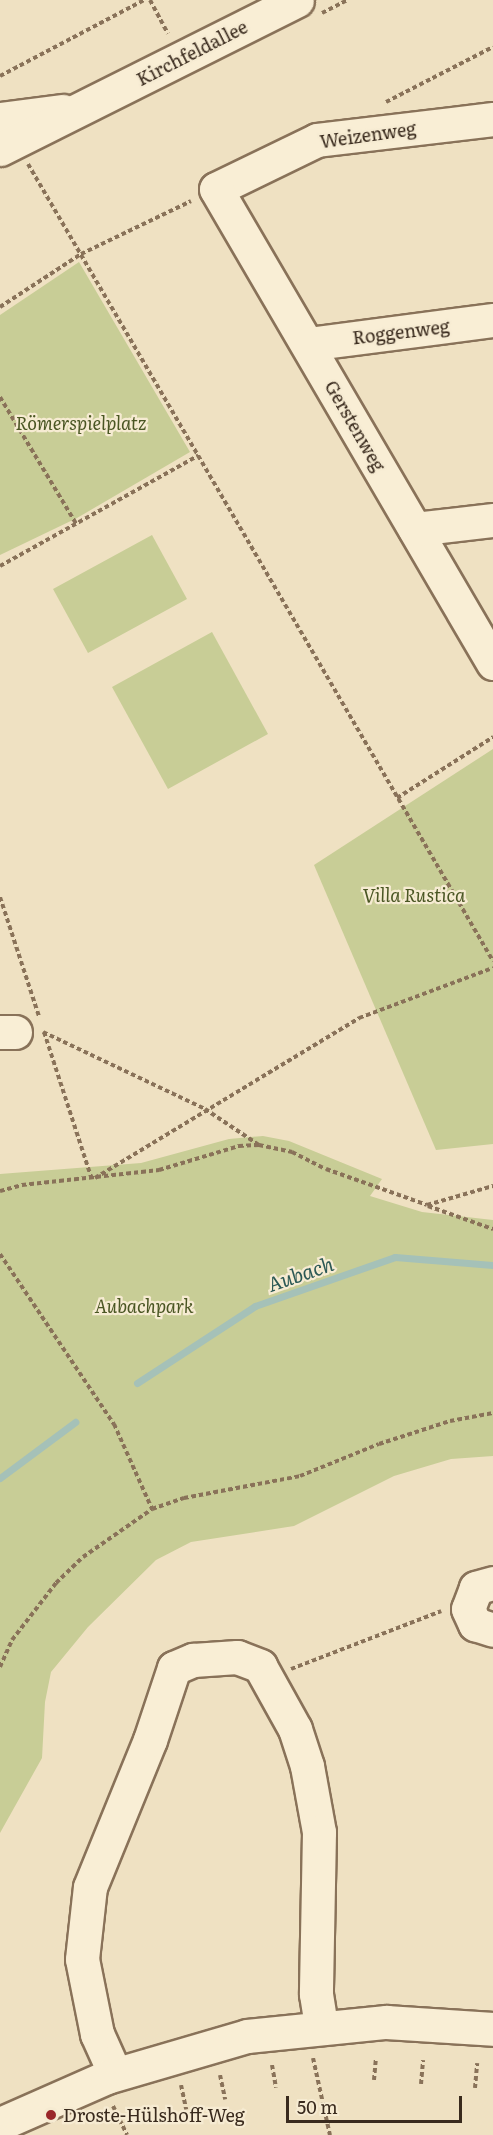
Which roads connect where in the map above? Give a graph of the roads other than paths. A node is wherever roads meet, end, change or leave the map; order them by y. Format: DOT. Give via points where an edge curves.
graph roads {
  1 [pos="297,0"];
  2 [pos="87,107"];
  3 [pos="0,119"];
  4 [pos="493,119"];
  5 [pos="13,156"];
  6 [pos="216,189"];
  7 [pos="493,320"];
  8 [pos="308,344"];
  9 [pos="493,520"];
  10 [pos="415,530"];
  11 [pos="493,663"];
  12 [pos="493,1583"];
  13 [pos="485,1630"];
  14 [pos="321,2026"];
  15 [pos="493,2029"];
  16 [pos="114,2090"];
  17 [pos="0,2124"];
  1 -- 2 [label="street, Kirchfeldallee"];
  2 -- 3 [label="street, Kirchfeldallee"];
  2 -- 5 [label="street, Kirchfeldallee"];
  4 -- 6 [label="street, Weizenweg" via="317,140"];
  6 -- 8 [label="street, Gerstenweg"];
  7 -- 8 [label="street, Roggenweg"];
  8 -- 10 [label="street, Gerstenweg"];
  9 -- 10 [label="street"];
  10 -- 11 [label="street, Gerstenweg"];
  12 -- 13 [label="street" via="476,1588"];
  14 -- 15 [label="street" via="386,2022"];
  14 -- 16 [label="street" via="247,2036"];
  14 -- 16 [label="street" via="316,1994 319,1832 298,1738 260,1666 237,1657 215,1656 174,1668 150,1740 97,1863 83,1926 82,1959 97,2034"];
  16 -- 17 [label="street"];
}
